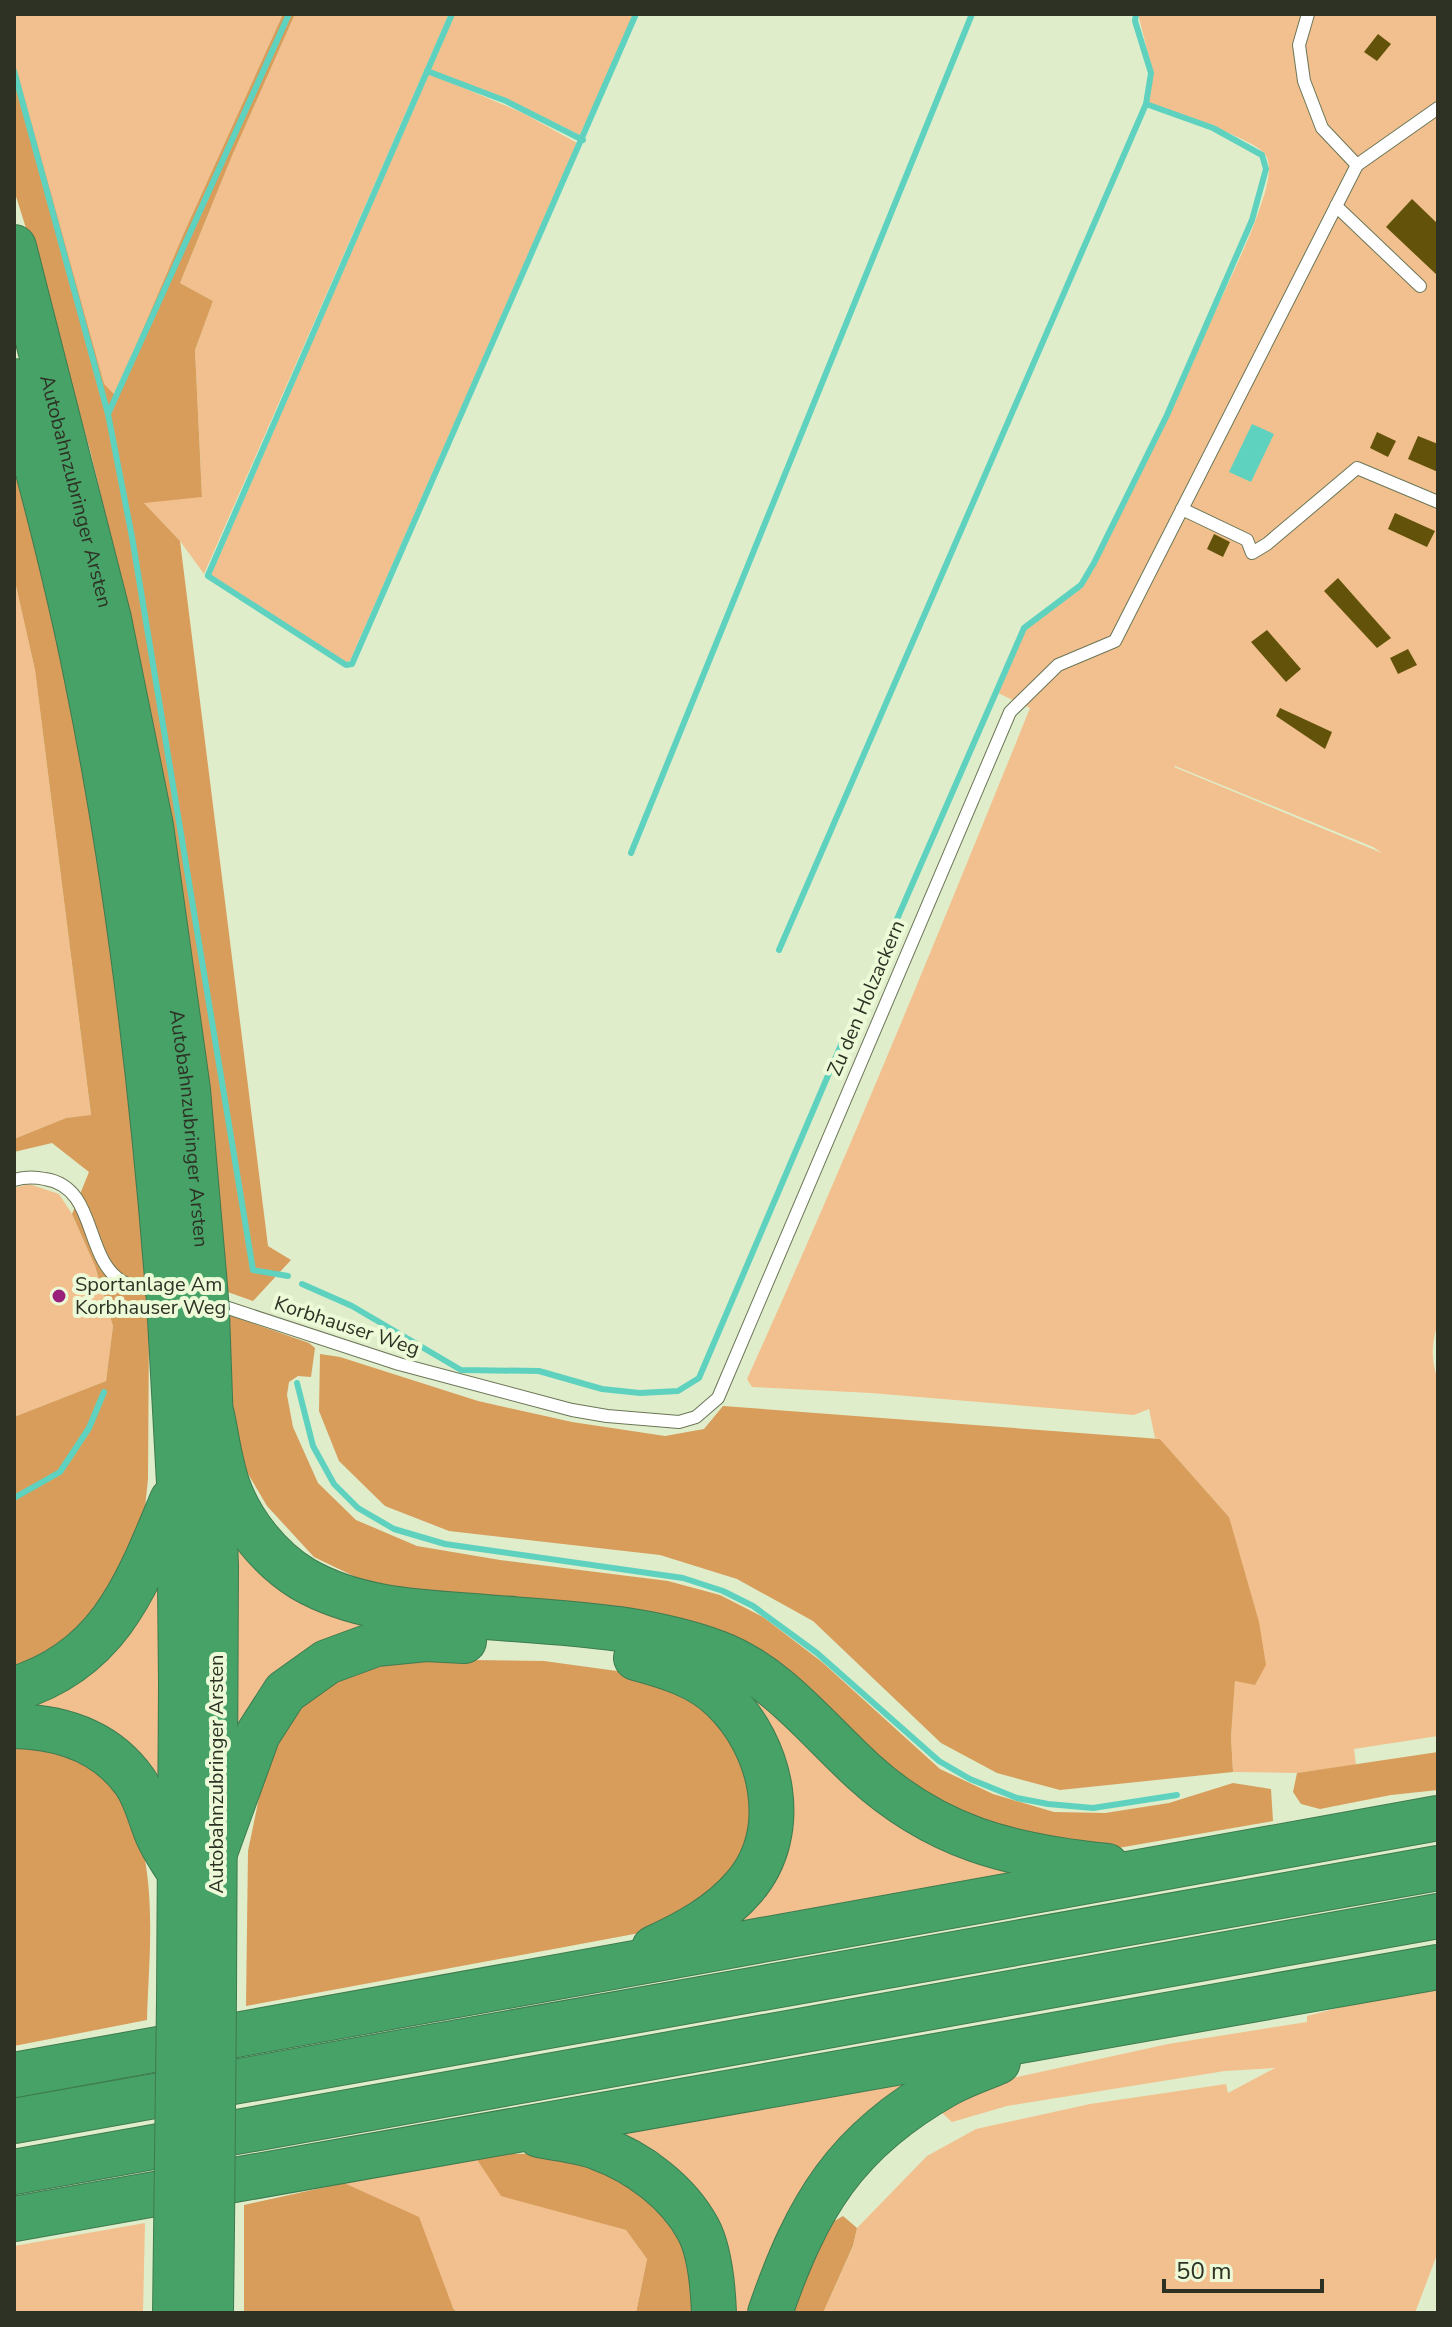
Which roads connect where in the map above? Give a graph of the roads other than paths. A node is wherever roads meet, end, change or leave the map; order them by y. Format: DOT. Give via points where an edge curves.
graph roads {
  1 [pos="1308,14"];
  2 [pos="1438,108"];
  3 [pos="1357,165"];
  4 [pos="1336,206"];
  5 [pos="14,247"];
  6 [pos="1420,286"];
  7 [pos="14,381"];
  8 [pos="1438,502"];
  9 [pos="1182,509"];
  10 [pos="14,1180"];
  11 [pos="187,1294"];
  12 [pos="718,1398"];
  13 [pos="212,1415"];
  14 [pos="179,1483"];
  15 [pos="14,1689"];
  16 [pos="14,1726"];
  17 [pos="1438,1818"];
  18 [pos="216,1850"];
  19 [pos="1438,1868"];
  20 [pos="1151,1871"];
  21 [pos="180,1874"];
  22 [pos="1438,1916"];
  23 [pos="1438,1967"];
  24 [pos="612,1968"];
  25 [pos="197,1998"];
  26 [pos="1058,2035"];
  27 [pos="14,2075"];
  28 [pos="14,2121"];
  29 [pos="517,2130"];
  30 [pos="14,2172"];
  31 [pos="14,2219"];
  32 [pos="194,2232"];
  33 [pos="175,2313"];
  34 [pos="211,2313"];
  35 [pos="714,2313"];
  36 [pos="770,2313"];
  1 -- 3 [label="lane" via="1299,45 1304,81 1322,128"];
  2 -- 3 [label="lane"];
  3 -- 4 [label="lane, Zu den Holzackern"];
  4 -- 6 [label="lane"];
  4 -- 9 [label="lane, Zu den Holzackern"];
  5 -- 11 [label="highway, Autobahnzubringer Arsten" via="109,619 151,826 188,1090"];
  7 -- 11 [label="highway, Autobahnzubringer Arsten" via="86,673 140,1001 158,1160"];
  8 -- 9 [label="lane" via="1357,468 1252,553 1247,540"];
  9 -- 12 [label="lane, Zu den Holzackern" via="1115,641 1058,665 1010,712"];
  10 -- 12 [label="lane, Korbhauser Weg" via="37,1178 63,1185 81,1204 103,1262 124,1282 231,1307 399,1364 572,1410 679,1422 696,1417"];
  11 -- 13 [label="highway, Autobahnzubringer Arsten"];
  11 -- 14 [label="highway, Autobahnzubringer Arsten"];
  13 -- 18 [label="highway, Autobahnzubringer Arsten"];
  13 -- 20 [label="highway" via="227,1486 255,1535 302,1578 332,1593 420,1612 647,1633 721,1654 758,1675 864,1772 925,1818 1017,1854"];
  14 -- 15 [label="highway" via="145,1569 113,1622 64,1666"];
  14 -- 21 [label="highway, Autobahnzubringer Arsten"];
  16 -- 21 [label="highway" via="54,1728 114,1759 135,1782"];
  17 -- 20 [label="highway"];
  18 -- 24 [label="highway" via="258,1734 285,1692 327,1662 376,1644 426,1639 601,1652 662,1665 722,1697 741,1720 768,1772 770,1822 759,1863 726,1906 678,1937"];
  18 -- 25 [label="highway, Autobahnzubringer Arsten"];
  19 -- 28 [label="highway"];
  20 -- 24 [label="highway"];
  21 -- 25 [label="highway, Autobahnzubringer Arsten"];
  22 -- 30 [label="highway"];
  23 -- 26 [label="highway"];
  24 -- 27 [label="highway"];
  25 -- 32 [label="highway, Autobahnzubringer Arsten, bridge"];
  26 -- 29 [label="highway"];
  26 -- 36 [label="highway" via="950,2083 866,2141 830,2182 789,2259"];
  29 -- 31 [label="highway"];
  29 -- 35 [label="highway" via="598,2148 645,2172 674,2196 699,2230"];
  32 -- 33 [label="highway, Autobahnzubringer Arsten"];
  32 -- 34 [label="highway, Autobahnzubringer Arsten"];
}
